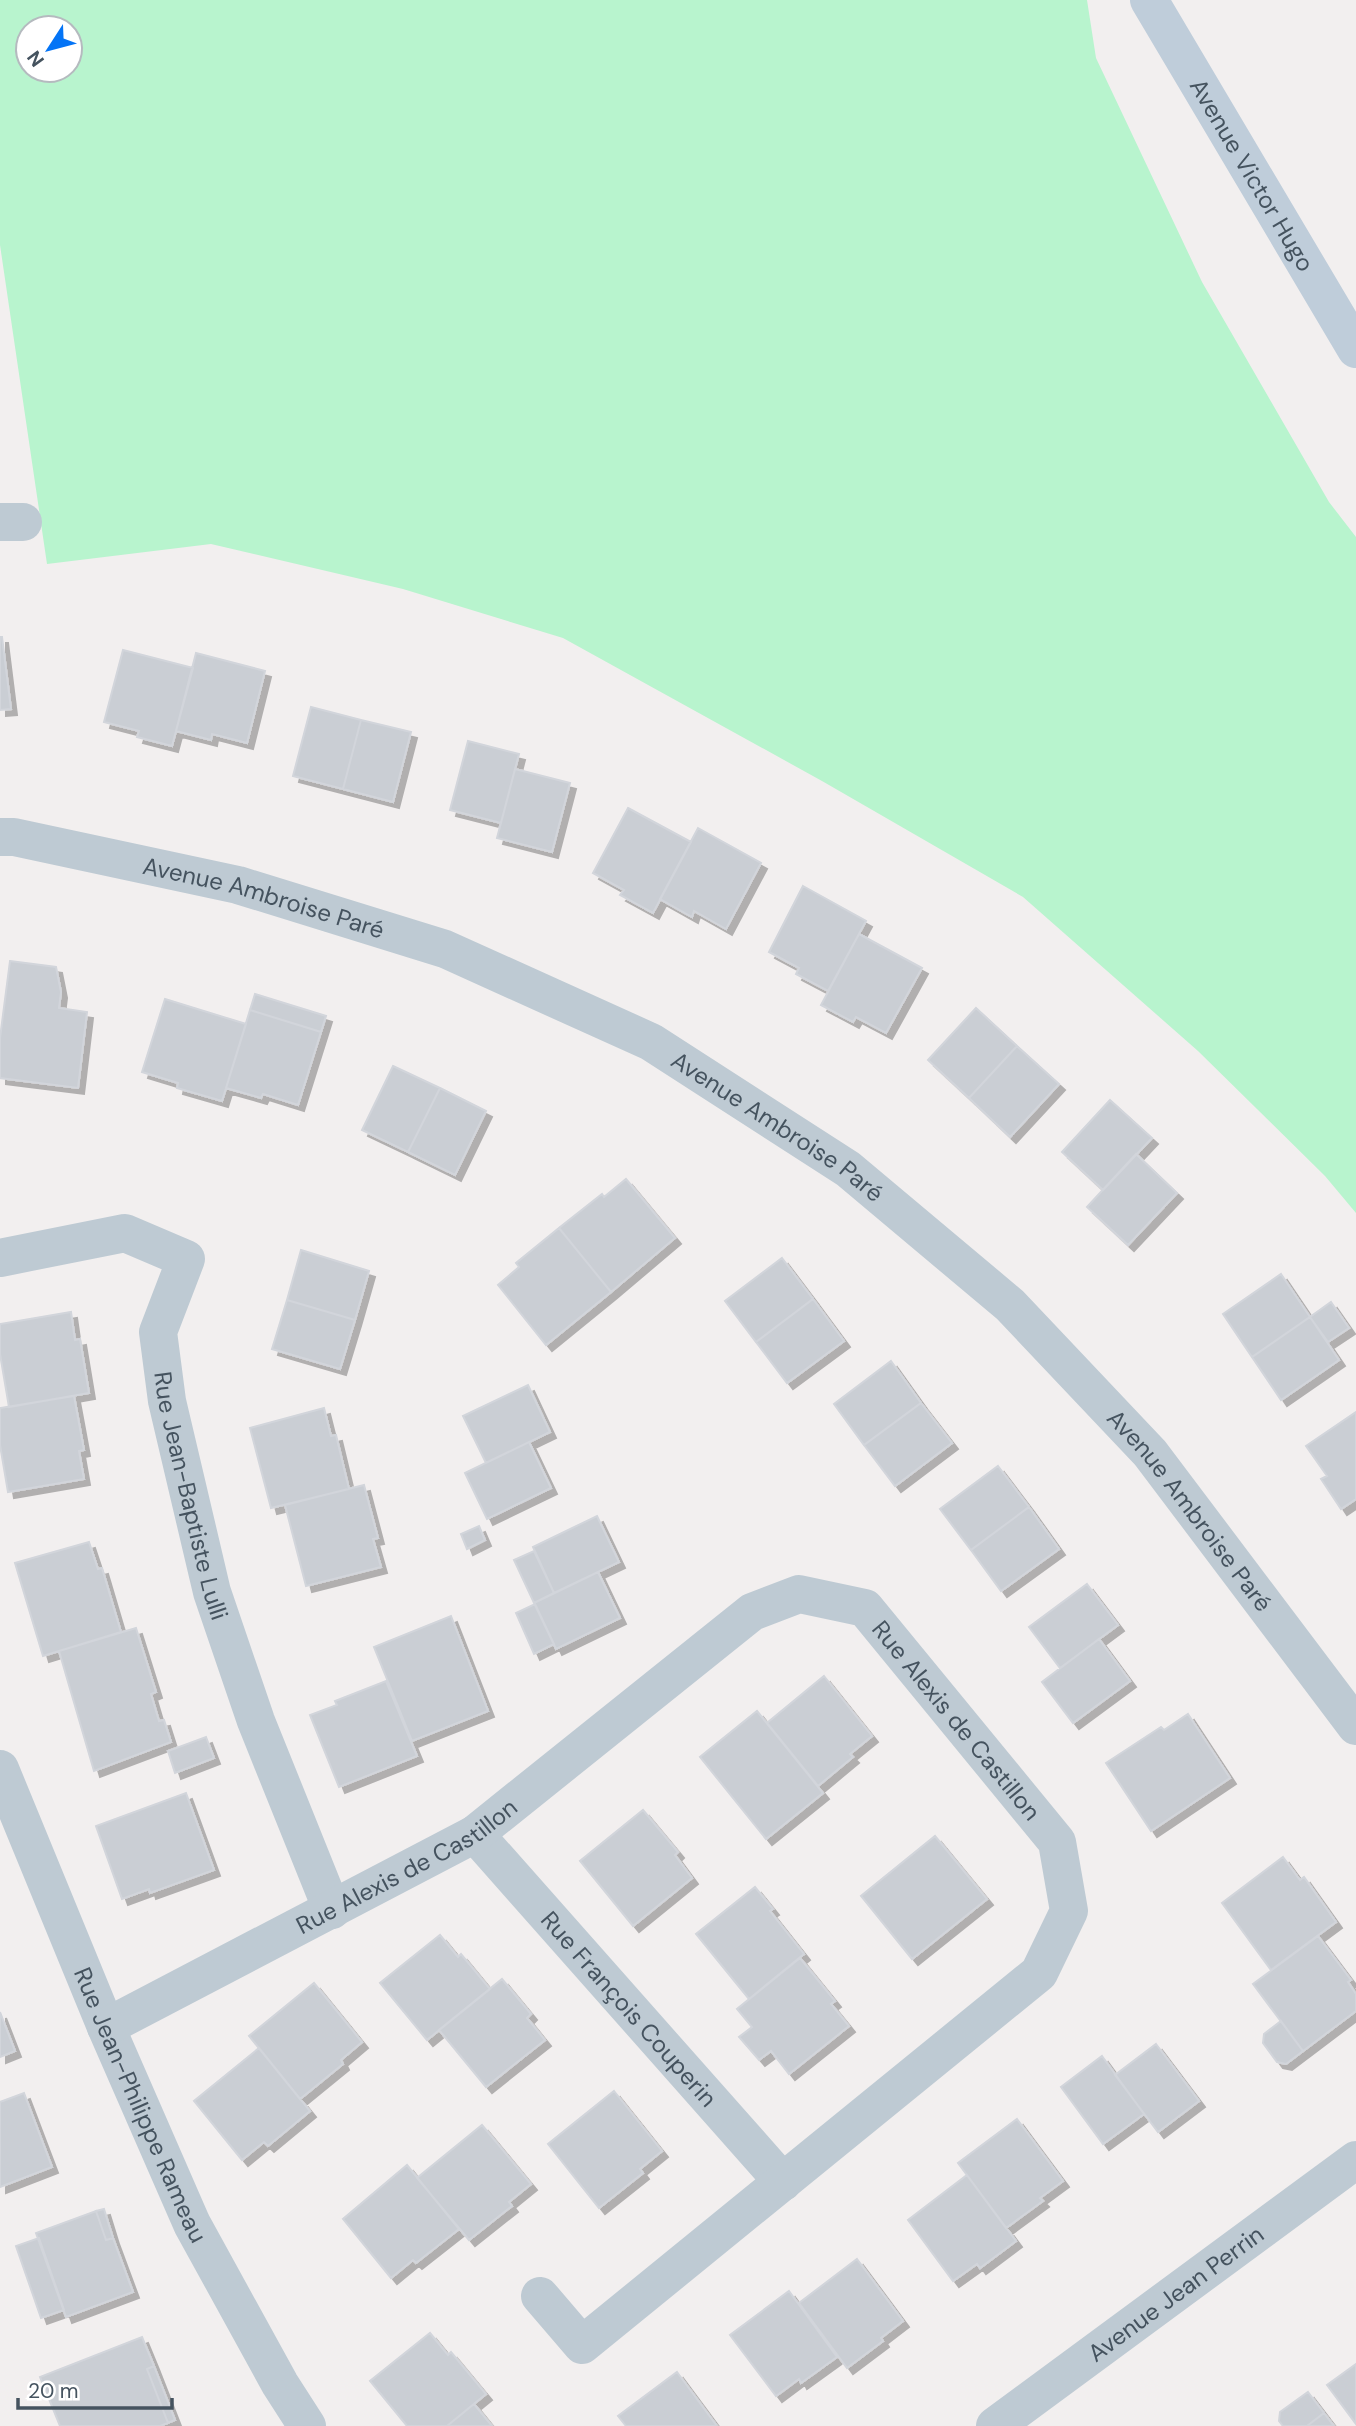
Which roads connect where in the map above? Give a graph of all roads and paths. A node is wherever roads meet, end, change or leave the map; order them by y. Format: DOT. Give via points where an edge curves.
graph roads {
  1 [pos="1149,0"];
  2 [pos="1356,349"];
  3 [pos="0,837"];
  4 [pos="0,1258"];
  5 [pos="1356,1726"];
  6 [pos="0,1769"];
  7 [pos="475,1834"];
  8 [pos="332,1910"];
  9 [pos="107,2027"];
  10 [pos="1356,2160"];
  11 [pos="783,2182"];
  12 [pos="540,2296"];
  13 [pos="307,2426"];
  14 [pos="995,2426"];
  1 -- 2 [label="main road, Avenue Victor Hugo"];
  3 -- 5 [label="street, Avenue Ambroise Paré" via="238,885 445,949 651,1042 848,1169 1010,1305 1150,1453"];
  4 -- 8 [label="street, Rue Jean-Baptiste Lulli" via="125,1233 186,1259 158,1332 167,1401 212,1592 256,1721"];
  6 -- 9 [label="street, Rue Jean-Philippe Rameau"];
  7 -- 8 [label="street, Rue Alexis de Castillon"];
  7 -- 11 [label="street, Rue François Couperin"];
  7 -- 11 [label="street, Rue Alexis de Castillon" via="752,1612 799,1594 865,1608 1057,1842 1069,1912 1039,1973"];
  8 -- 9 [label="street, Rue Alexis de Castillon"];
  9 -- 13 [label="street, Rue Jean-Philippe Rameau" via="192,2224"];
  10 -- 14 [label="street, Avenue Jean Perrin"];
  11 -- 12 [label="street, Rue Alexis de Castillon" via="582,2345"];
}
